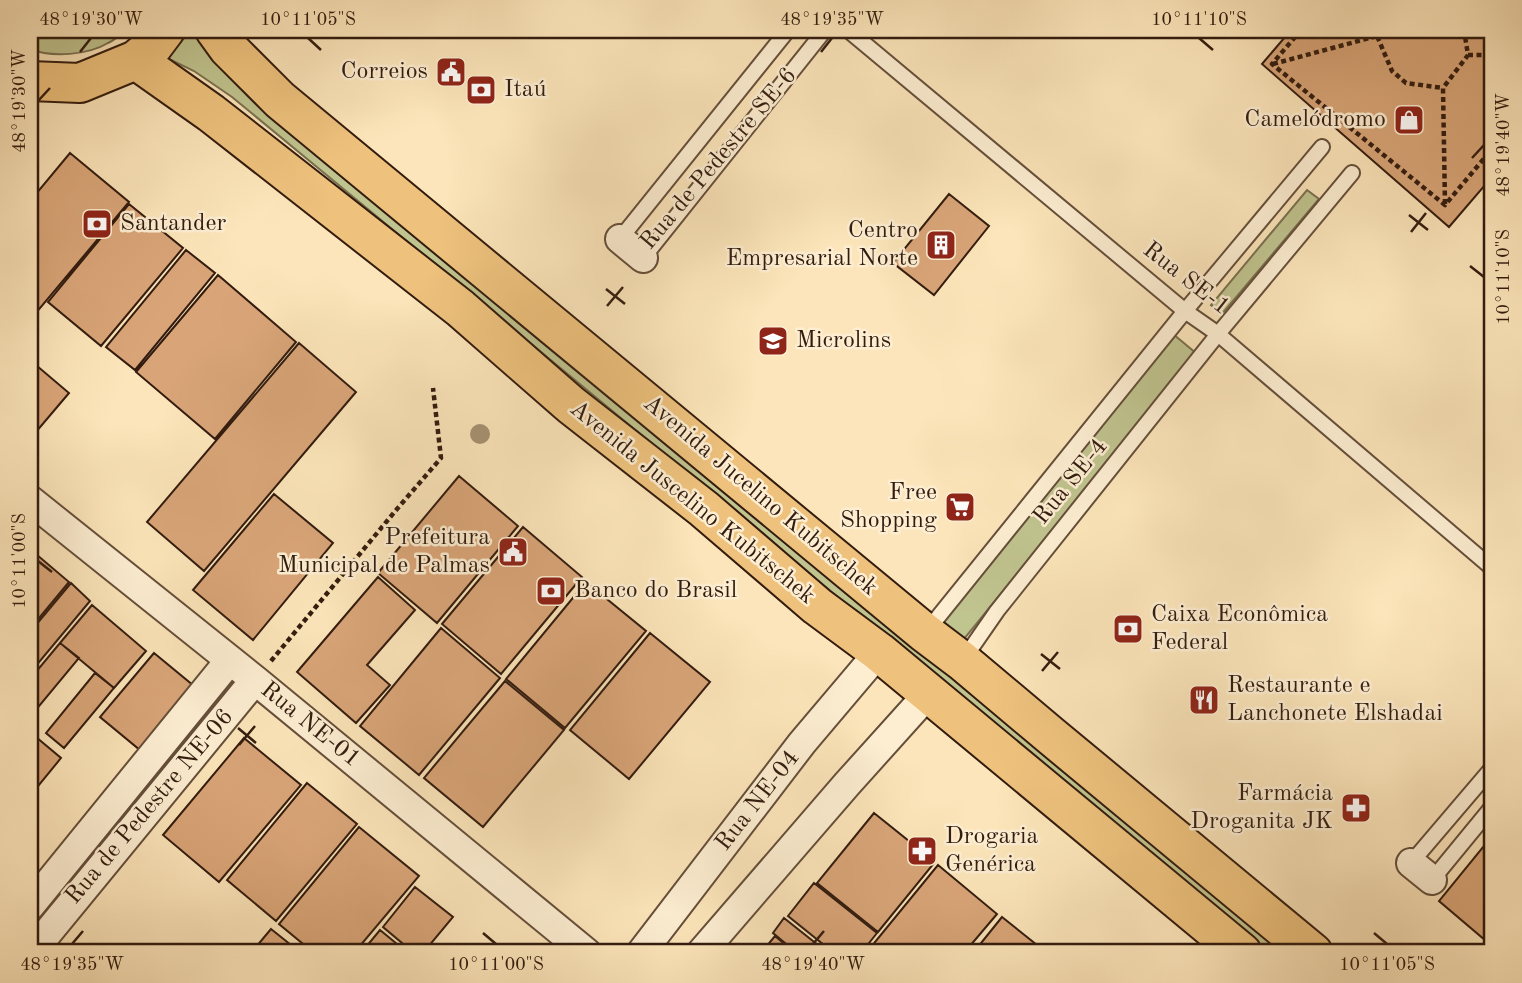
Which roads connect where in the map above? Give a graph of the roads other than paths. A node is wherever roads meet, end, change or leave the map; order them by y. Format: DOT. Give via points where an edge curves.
graph roads {
  1 [pos="165,30"];
  2 [pos="215,30"];
  3 [pos="789,30"];
  4 [pos="825,30"];
  5 [pos="848,30"];
  6 [pos="136,60"];
  7 [pos="30,81"];
  8 [pos="1322,147"];
  9 [pos="1352,173"];
  10 [pos="620,239"];
  11 [pos="643,258"];
  12 [pos="1185,311"];
  13 [pos="1218,334"];
  14 [pos="30,500"];
  15 [pos="1492,568"];
  16 [pos="925,633"];
  17 [pos="879,652"];
  18 [pos="230,660"];
  19 [pos="962,661"];
  20 [pos="255,680"];
  21 [pos="928,694"];
  22 [pos="1492,768"];
  23 [pos="1492,807"];
  24 [pos="30,906"];
  25 [pos="36,947"];
  26 [pos="587,953"];
  27 [pos="641,953"];
  28 [pos="701,953"];
  29 [pos="1242,953"];
  30 [pos="1314,953"];
  1 -- 6 [label="main road"];
  2 -- 16 [label="main road, Avenida Jucelino Kubitschek" via="280,100"];
  3 -- 10 [label="lane, Rua de Pedestre SE-6"];
  4 -- 11 [label="lane, Rua de Pedestre SE-6"];
  5 -- 12 [label="lane, Rua SE-1"];
  6 -- 7 [label="main road" via="80,83"];
  6 -- 17 [label="main road, Avenida Juscelino Kubitschek" via="460,308 571,405"];
  8 -- 12 [label="lane, Rua SE-4"];
  9 -- 13 [label="lane, Rua SE-4"];
  10 -- 11 [label="street, Rua de Pedestre SE-6"];
  12 -- 13 [label="lane, Rua SE-1"];
  12 -- 16 [label="lane, Rua SE-4"];
  13 -- 15 [label="lane, Rua SE-1"];
  13 -- 19 [label="lane, Rua SE-4"];
  14 -- 18 [label="street, Rua NE-01"];
  16 -- 19 [label="main road, Avenida Jucelino Kubitschek"];
  17 -- 21 [label="main road, Avenida Juscelino Kubitschek"];
  17 -- 27 [label="street, Rua NE-04" via="802,743"];
  18 -- 20 [label="street, Rua NE-01"];
  18 -- 24 [label="street, Rua de Pedestre NE-06"];
  19 -- 30 [label="main road, Avenida Jucelino Kubitschek"];
  20 -- 25 [label="street, Rua de Pedestre NE-06"];
  20 -- 26 [label="street, Rua NE-01"];
  21 -- 28 [label="street"];
  21 -- 29 [label="main road, Avenida Juscelino Kubitschek"];
  22 -- 23 [label="lane" via="1421,872"];
}
